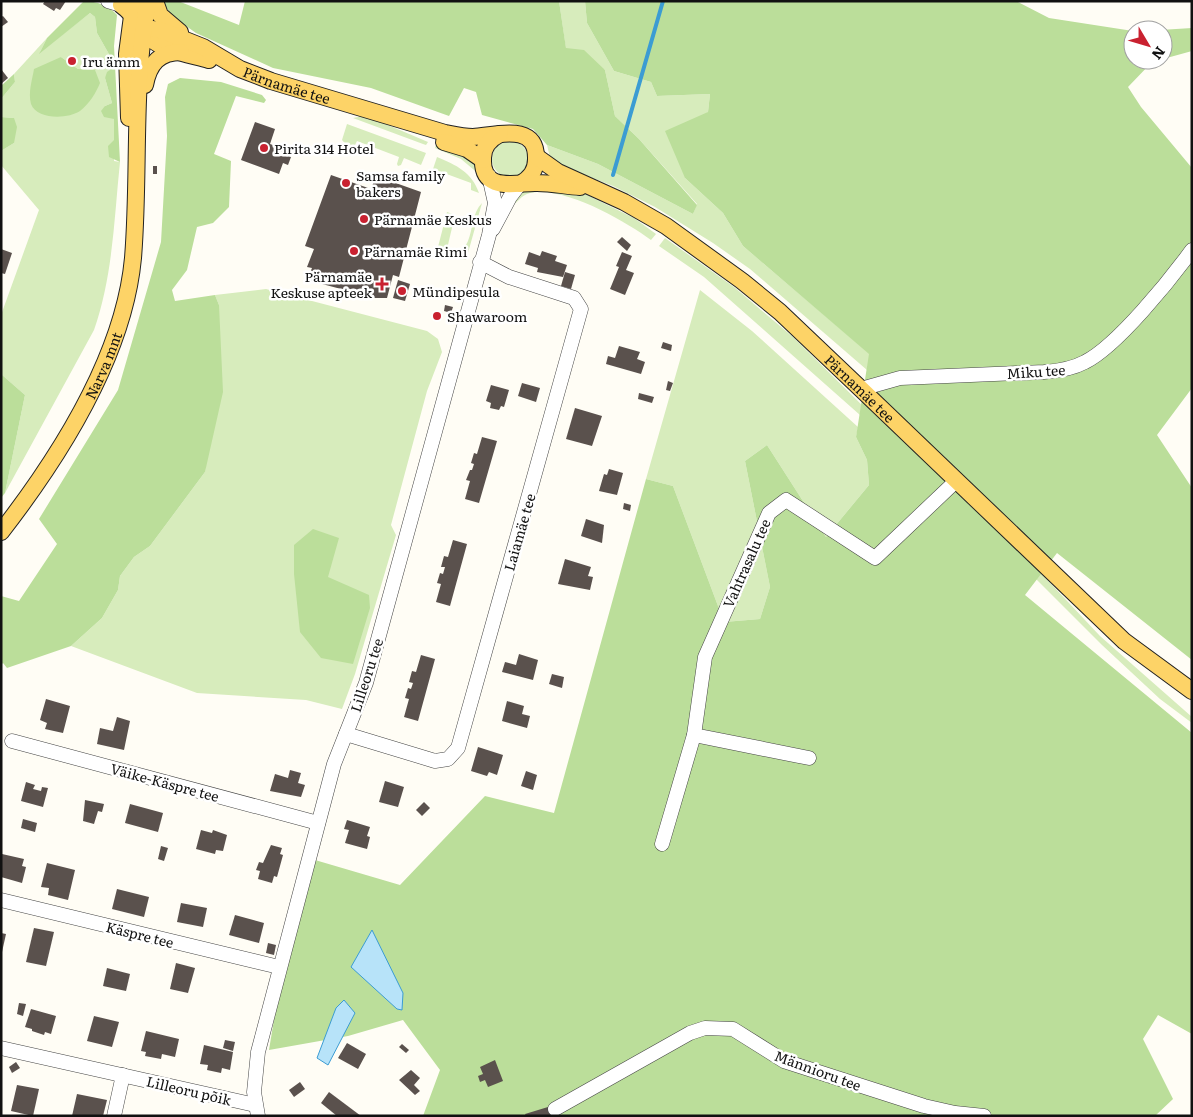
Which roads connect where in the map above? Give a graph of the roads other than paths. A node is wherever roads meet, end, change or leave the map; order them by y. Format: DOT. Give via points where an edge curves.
graph roads {
  1 [pos="148,1"];
  2 [pos="154,1"];
  3 [pos="124,5"];
  4 [pos="143,27"];
  5 [pos="203,47"];
  6 [pos="182,52"];
  7 [pos="127,54"];
  8 [pos="240,69"];
  9 [pos="139,114"];
  10 [pos="383,115"];
  11 [pos="500,134"];
  12 [pos="537,156"];
  13 [pos="483,160"];
  14 [pos="136,173"];
  15 [pos="489,176"];
  16 [pos="520,184"];
  17 [pos="594,189"];
  18 [pos="489,236"];
  19 [pos="1192,250"];
  20 [pos="480,262"];
  21 [pos="861,389"];
  22 [pos="956,481"];
  23 [pos="1,532"];
  24 [pos="1151,663"];
  25 [pos="1192,691"];
  26 [pos="1192,702"];
  27 [pos="346,734"];
  28 [pos="694,735"];
  29 [pos="12,740"];
  30 [pos="809,758"];
  31 [pos="318,822"];
  32 [pos="662,844"];
  33 [pos="1,900"];
  34 [pos="279,967"];
  35 [pos="1,1048"];
  36 [pos="123,1075"];
  37 [pos="555,1109"];
  38 [pos="257,1110"];
  39 [pos="114,1116"];
  40 [pos="984,1116"];
  1 -- 4 [label="main road, Narva mnt"];
  2 -- 5 [label="main road" via="168,23"];
  3 -- 4 [label="main road"];
  3 -- 7 [label="main road, Narva mnt"];
  4 -- 5 [label="main road, Pärnamäe tee" via="163,31"];
  4 -- 6 [label="main road" via="159,44"];
  4 -- 7 [label="main road" via="131,40"];
  4 -- 9 [label="main road, Narva mnt"];
  5 -- 8 [label="main road, Pärnamäe tee"];
  6 -- 8 [label="main road"];
  6 -- 9 [label="main road" via="169,52 151,66"];
  7 -- 14 [label="main road, Narva mnt"];
  8 -- 10 [label="main road, Pärnamäe tee"];
  9 -- 14 [label="main road, Narva mnt"];
  10 -- 11 [label="main road, Pärnamäe tee" via="462,137"];
  10 -- 13 [label="main road" via="433,139 467,149"];
  11 -- 12 [label="main road" via="508,132 524,136"];
  11 -- 13 [label="main road" via="487,144"];
  12 -- 16 [label="main road" via="533,173"];
  12 -- 17 [label="main road, Pärnamäe tee" via="558,172"];
  13 -- 15 [label="main road"];
  14 -- 23 [label="main road, Narva mnt" via="133,260 125,303 104,362 90,396 67,436"];
  15 -- 16 [label="main road" via="509,186"];
  15 -- 18 [label="street, Lilleoru tee" via="495,203"];
  16 -- 17 [label="main road" via="548,183"];
  16 -- 18 [label="street, Lilleoru tee"];
  17 -- 21 [label="main road, Pärnamäe tee" via="645,214 708,255 780,312"];
  18 -- 20 [label="street, Lilleoru tee"];
  19 -- 21 [label="street, Miku tee" via="1120,334 1085,363 1044,372 900,378"];
  20 -- 27 [label="street, Lilleoru tee" via="366,683"];
  20 -- 27 [label="street, Laiamäe tee" via="509,277 574,298 581,309 458,748 448,759 435,760"];
  21 -- 22 [label="main road, Pärnamäe tee"];
  22 -- 24 [label="main road, Pärnamäe tee" via="1078,599"];
  22 -- 28 [label="street, Vahtrasalu tee" via="875,558 786,500 769,513 705,657"];
  24 -- 25 [label="main road, Pärnamäe tee"];
  24 -- 26 [label="main road, Pärnamäe tee"];
  27 -- 31 [label="street, Lilleoru tee"];
  28 -- 30 [label="street"];
  28 -- 32 [label="street, Vahtrasalu tee"];
  29 -- 31 [label="street, Väike-Käspre tee"];
  31 -- 34 [label="street, Lilleoru tee"];
  33 -- 34 [label="street, Käspre tee"];
  34 -- 38 [label="street, Lilleoru tee" via="258,1052"];
  35 -- 36 [label="street, Lilleoru põik"];
  36 -- 38 [label="street, Lilleoru põik"];
  36 -- 39 [label="street"];
  37 -- 40 [label="street, Männioru tee" via="690,1033 718,1026 733,1029 784,1061 924,1106"];
}
